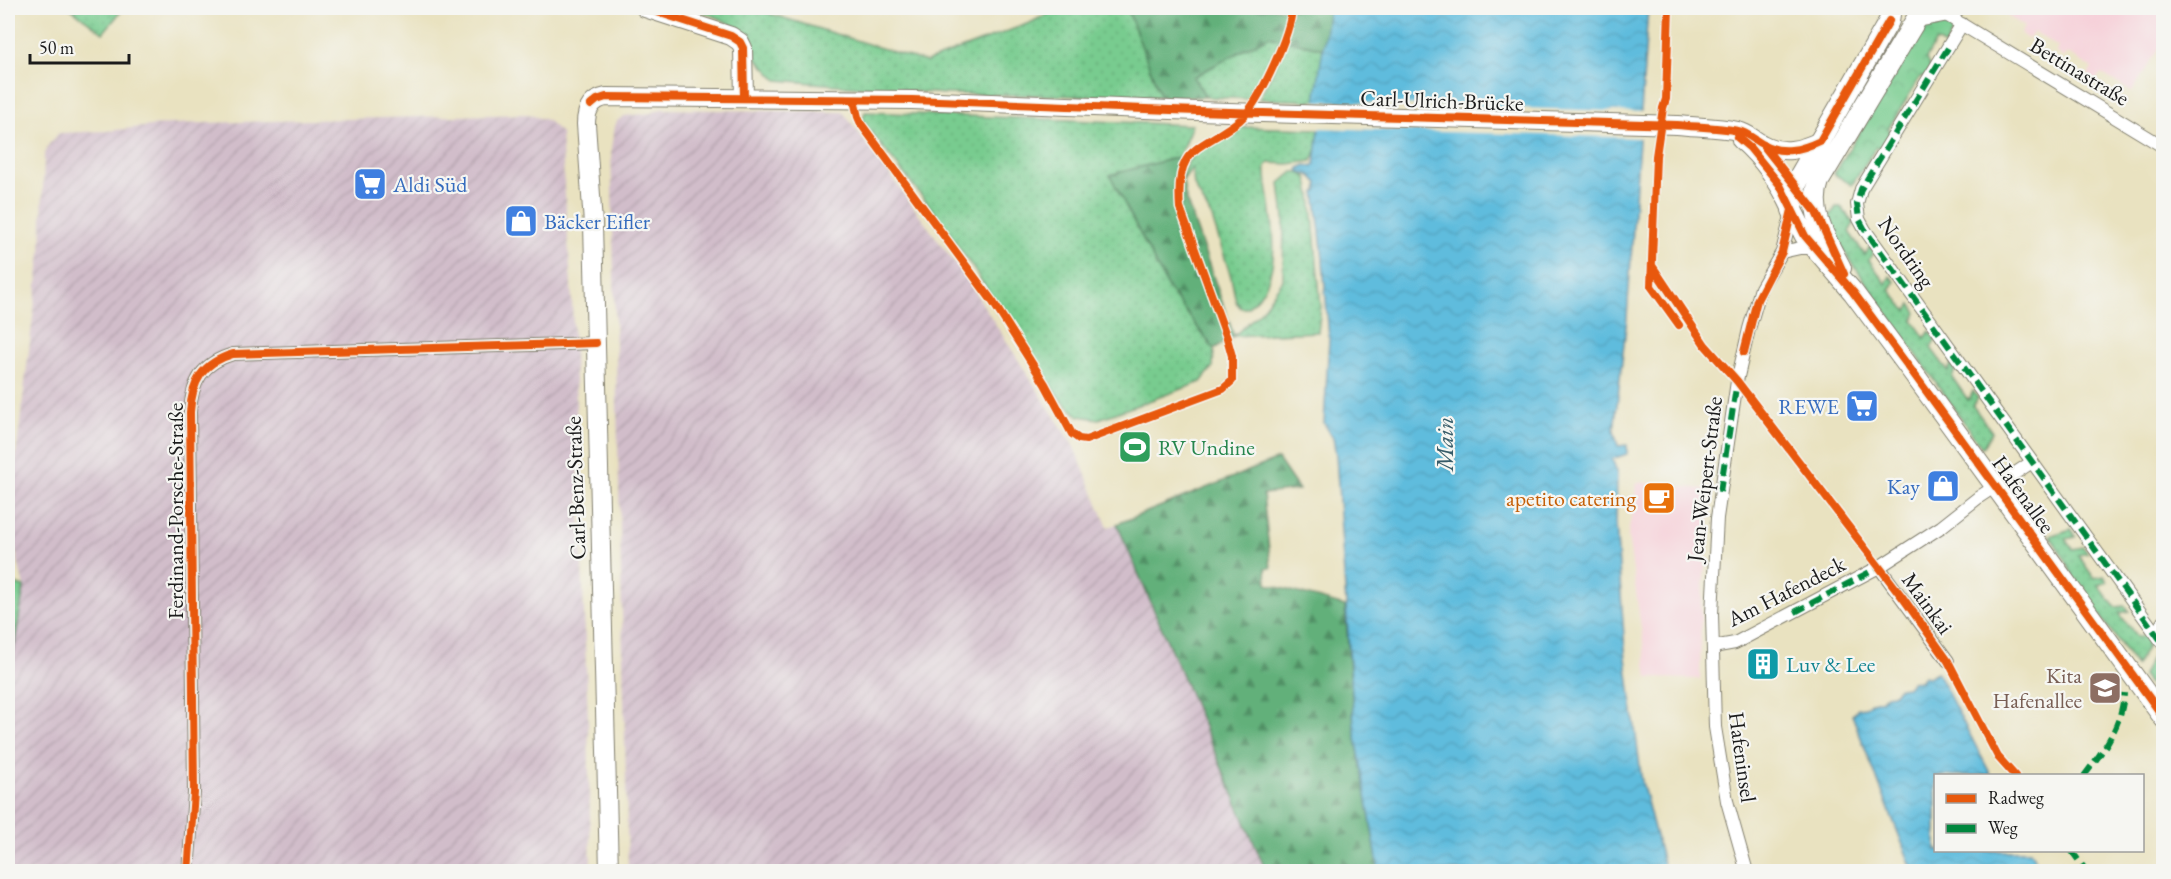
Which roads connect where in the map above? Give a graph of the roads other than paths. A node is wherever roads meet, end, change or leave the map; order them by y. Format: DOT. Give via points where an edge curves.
graph roads {
  1 [pos="645,8"];
  2 [pos="1893,12"];
  3 [pos="1939,12"];
  4 [pos="744,98"];
  5 [pos="591,105"];
  6 [pos="1728,130"];
  7 [pos="1820,141"];
  8 [pos="1762,144"];
  9 [pos="2163,147"];
  10 [pos="1819,181"];
  11 [pos="1788,185"];
  12 [pos="1792,210"];
  13 [pos="1816,212"];
  14 [pos="1814,248"];
  15 [pos="1782,252"];
  16 [pos="1853,292"];
  17 [pos="596,343"];
  18 [pos="2032,462"];
  19 [pos="1996,486"];
  20 [pos="1879,567"];
  21 [pos="2163,620"];
  22 [pos="2160,640"];
  23 [pos="1713,647"];
  24 [pos="1948,661"];
  25 [pos="2163,718"];
  26 [pos="188,872"];
  27 [pos="609,872"];
  28 [pos="1747,872"];
  1 -- 4 [label="main road" via="740,42"];
  2 -- 7 [label="main road"];
  3 -- 9 [label="street, Bettinastraße"];
  3 -- 10 [label="main road"];
  3 -- 18 [label="street, Nordring" via="1948,48 1861,189 1858,212 1865,230"];
  4 -- 5 [label="main road, Carl-Ulrich-Brücke" via="606,97"];
  4 -- 6 [label="main road, Carl-Ulrich-Brücke" via="912,100 1677,125"];
  5 -- 17 [label="main road, Carl-Benz-Straße" via="586,124"];
  6 -- 8 [label="main road, Carl-Ulrich-Brücke" via="1749,135"];
  6 -- 11 [label="main road"];
  7 -- 8 [label="main road" via="1794,150"];
  7 -- 11 [label="main road"];
  8 -- 11 [label="main road, Hafenallee"];
  10 -- 11 [label="main road"];
  10 -- 13 [label="main road" via="1814,194"];
  11 -- 12 [label="main road"];
  11 -- 13 [label="main road, Hafenallee"];
  12 -- 14 [label="main road, Hafenallee"];
  12 -- 15 [label="street, Jean-Weipert-Straße"];
  13 -- 16 [label="main road, Hafenallee"];
  14 -- 15 [label="street"];
  14 -- 16 [label="main road, Hafenallee"];
  15 -- 23 [label="street, Jean-Weipert-Straße" via="1757,300 1737,381 1717,518"];
  16 -- 19 [label="main road, Hafenallee"];
  17 -- 26 [label="street, Ferdinand-Porsche-Straße" via="233,354 204,370 191,396 190,412 194,793"];
  17 -- 27 [label="main road, Carl-Benz-Straße"];
  18 -- 19 [label="street"];
  18 -- 22 [label="street, Nordring"];
  19 -- 20 [label="street, Am Hafendeck"];
  19 -- 25 [label="main road, Hafenallee"];
  20 -- 23 [label="street, Am Hafendeck" via="1735,643"];
  20 -- 24 [label="street, Mainkai"];
  21 -- 22 [label="street"];
  23 -- 28 [label="street, Hafeninsel" via="1714,720 1719,756 1731,821"];
}
